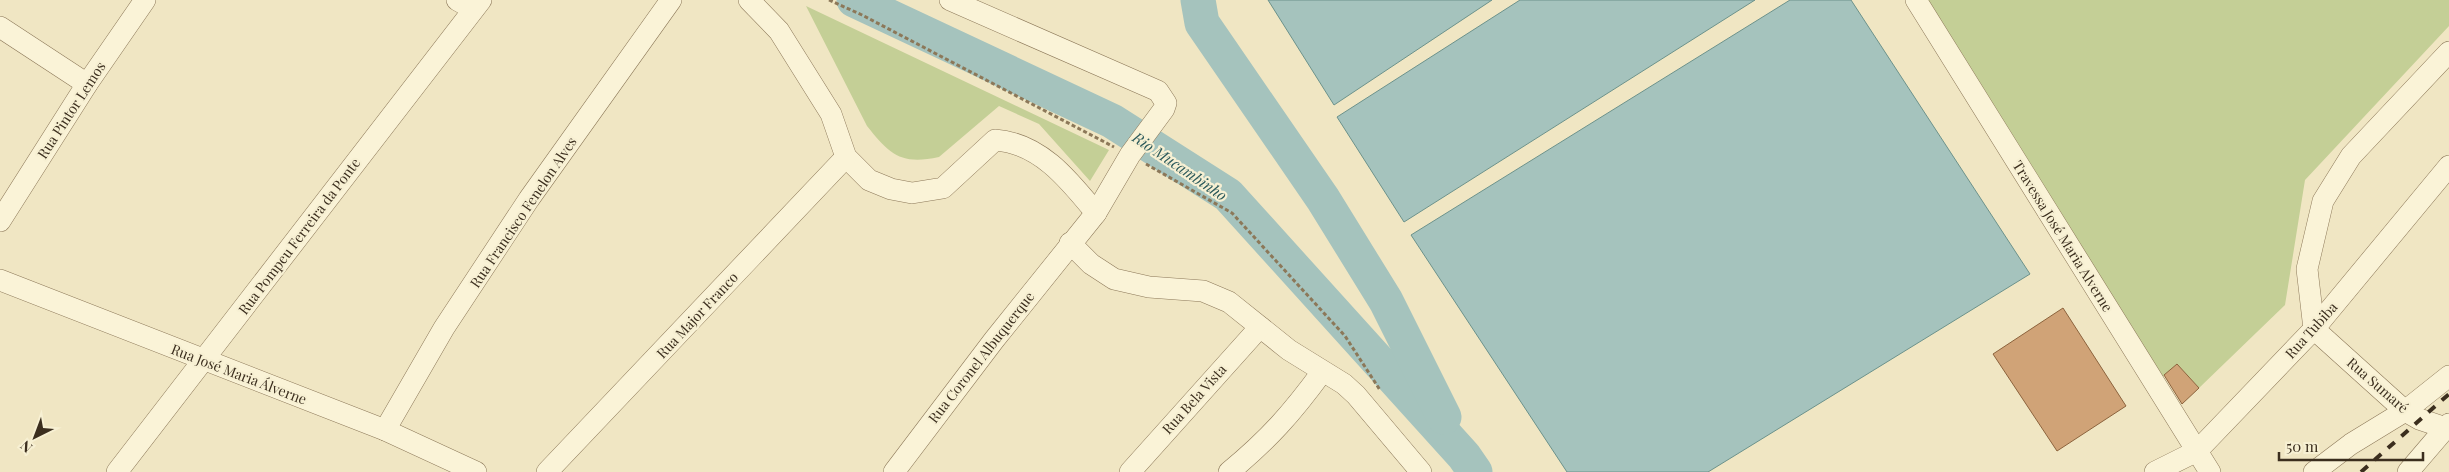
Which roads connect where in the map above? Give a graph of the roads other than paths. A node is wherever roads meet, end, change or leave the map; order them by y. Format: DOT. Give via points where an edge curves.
graph roads {
  1 [pos="145,0"];
  2 [pos="671,0"];
  3 [pos="749,0"];
  4 [pos="951,0"];
  5 [pos="1916,0"];
  6 [pos="470,3"];
  7 [pos="0,27"];
  8 [pos="2449,52"];
  9 [pos="86,84"];
  10 [pos="846,157"];
  11 [pos="2449,166"];
  12 [pos="1096,213"];
  13 [pos="0,221"];
  14 [pos="1070,243"];
  15 [pos="0,280"];
  16 [pos="1260,327"];
  17 [pos="2314,329"];
  18 [pos="204,360"];
  19 [pos="1322,372"];
  20 [pos="2449,376"];
  21 [pos="2405,411"];
  22 [pos="2447,427"];
  23 [pos="385,430"];
  24 [pos="2197,451"];
  25 [pos="1411,468"];
  26 [pos="117,472"];
  27 [pos="476,472"];
  28 [pos="547,472"];
  29 [pos="894,472"];
  30 [pos="1130,472"];
  31 [pos="1230,472"];
  32 [pos="2155,472"];
  33 [pos="2210,472"];
  34 [pos="2314,472"];
  35 [pos="2408,472"];
  1 -- 9 [label="street, Rua Pintor Lemos"];
  2 -- 23 [label="street, Rua Francisco Fenelon Alves" via="529,199 444,328"];
  3 -- 10 [label="street" via="779,31 831,114"];
  4 -- 12 [label="street, Rua Coronel Albuquerque" via="1158,91 1164,99 1164,109"];
  5 -- 24 [label="street, Travessa José Maria Alverne"];
  6 -- 18 [label="street, Rua Pompeu Ferreira da Ponte"];
  7 -- 9 [label="street"];
  8 -- 17 [label="street" via="2351,156 2322,201 2307,269"];
  9 -- 13 [label="street, Rua Pintor Lemos"];
  10 -- 12 [label="street" via="869,180 892,189 924,192 943,188 995,140 1008,141 1045,158"];
  10 -- 28 [label="street, Rua Major Franco"];
  11 -- 17 [label="street, Rua Tubiba"];
  12 -- 14 [label="street, Rua Coronel Albuquerque"];
  14 -- 16 [label="street" via="1091,264 1114,279 1217,295"];
  14 -- 29 [label="street, Rua Coronel Albuquerque"];
  15 -- 18 [label="street, Rua José Maria Álverne"];
  16 -- 19 [label="street"];
  16 -- 30 [label="street, Rua Bela Vista"];
  17 -- 21 [label="street, Rua Sumaré"];
  17 -- 24 [label="street, Rua Tubiba"];
  18 -- 23 [label="street, Rua José Maria Álverne"];
  18 -- 26 [label="street, Rua Pompeu Ferreira da Ponte"];
  19 -- 25 [label="street" via="1356,395"];
  19 -- 31 [label="street" via="1291,414"];
  20 -- 21 [label="street"];
  21 -- 22 [label="street, Rua Sumaré"];
  21 -- 34 [label="street" via="2351,444"];
  22 -- 35 [label="street"];
  23 -- 27 [label="street, Rua José Maria Álverne"];
  24 -- 32 [label="street, Rua Tubiba"];
  24 -- 33 [label="street, Travessa José Maria Alverne"];
}
